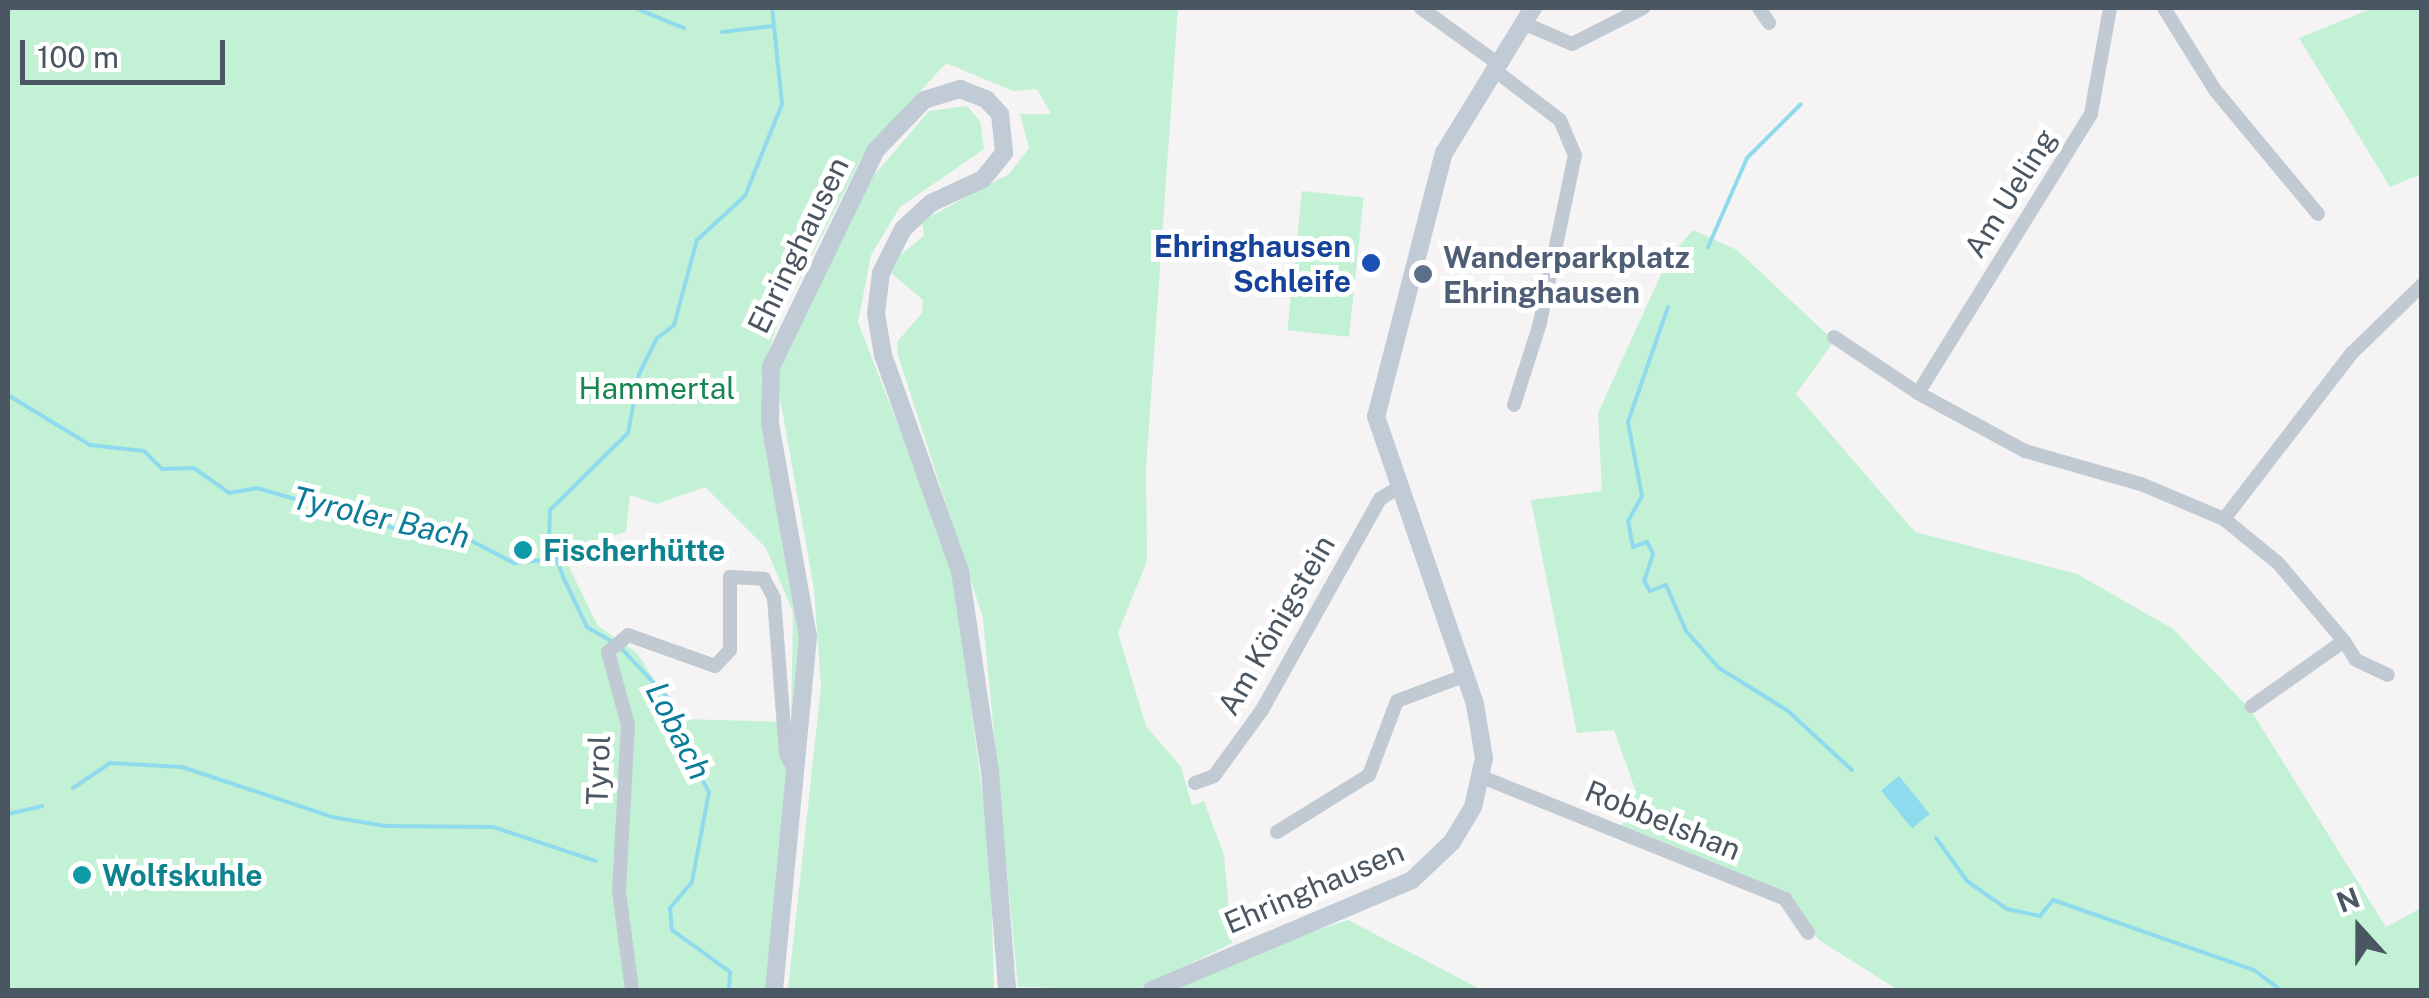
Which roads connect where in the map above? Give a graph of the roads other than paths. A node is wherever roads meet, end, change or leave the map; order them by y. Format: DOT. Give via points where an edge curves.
graph roads {
  1 [pos="1421,8"];
  2 [pos="1643,8"];
  3 [pos="1759,8"];
  4 [pos="2110,8"];
  5 [pos="2164,8"];
  6 [pos="1528,15"];
  7 [pos="1769,23"];
  8 [pos="1495,66"];
  9 [pos="2318,214"];
  10 [pos="2422,285"];
  11 [pos="1834,337"];
  12 [pos="1918,393"];
  13 [pos="1514,404"];
  14 [pos="1396,489"];
  15 [pos="2224,520"];
  16 [pos="2344,641"];
  17 [pos="1466,674"];
  18 [pos="2388,676"];
  19 [pos="2252,706"];
  20 [pos="796,772"];
  21 [pos="1482,777"];
  22 [pos="1196,783"];
  23 [pos="1277,832"];
  24 [pos="1808,933"];
  25 [pos="633,986"];
  26 [pos="774,990"];
  27 [pos="1007,990"];
  28 [pos="1152,990"];
  1 -- 8 [label="street"];
  2 -- 6 [label="street, Ehringhausen" via="1572,44"];
  3 -- 7 [label="street"];
  4 -- 12 [label="street, Am Ueling" via="2091,114"];
  5 -- 9 [label="street" via="2215,90"];
  6 -- 8 [label="main road, Ehringhausen"];
  8 -- 13 [label="street" via="1567,130 1574,167"];
  8 -- 14 [label="main road, Ehringhausen" via="1444,153 1379,397 1378,438"];
  10 -- 15 [label="street" via="2334,374"];
  11 -- 12 [label="street"];
  12 -- 15 [label="street" via="2025,451 2141,484"];
  14 -- 17 [label="main road, Ehringhausen"];
  14 -- 22 [label="street, Am Königstein" via="1380,498 1262,710 1214,776"];
  15 -- 16 [label="street" via="2278,563"];
  16 -- 18 [label="street" via="2356,660"];
  16 -- 19 [label="street"];
  17 -- 21 [label="main road, Ehringhausen" via="1482,734"];
  17 -- 23 [label="street" via="1397,700 1369,775"];
  20 -- 25 [label="street, Tyrol" via="786,754 774,598 764,580 730,577 730,650 715,666 628,635 608,652 628,725 619,891"];
  20 -- 26 [label="main road, Ehringhausen"];
  20 -- 27 [label="main road, Ehringhausen" via="807,616 770,423 774,357 876,150 924,100 969,90 1000,114 1004,152 984,179 932,203 903,230 880,279 876,322 960,571 990,772"];
  21 -- 24 [label="street, Robbelshan" via="1785,898"];
  21 -- 28 [label="main road, Ehringhausen" via="1460,830 1412,880"];
}
